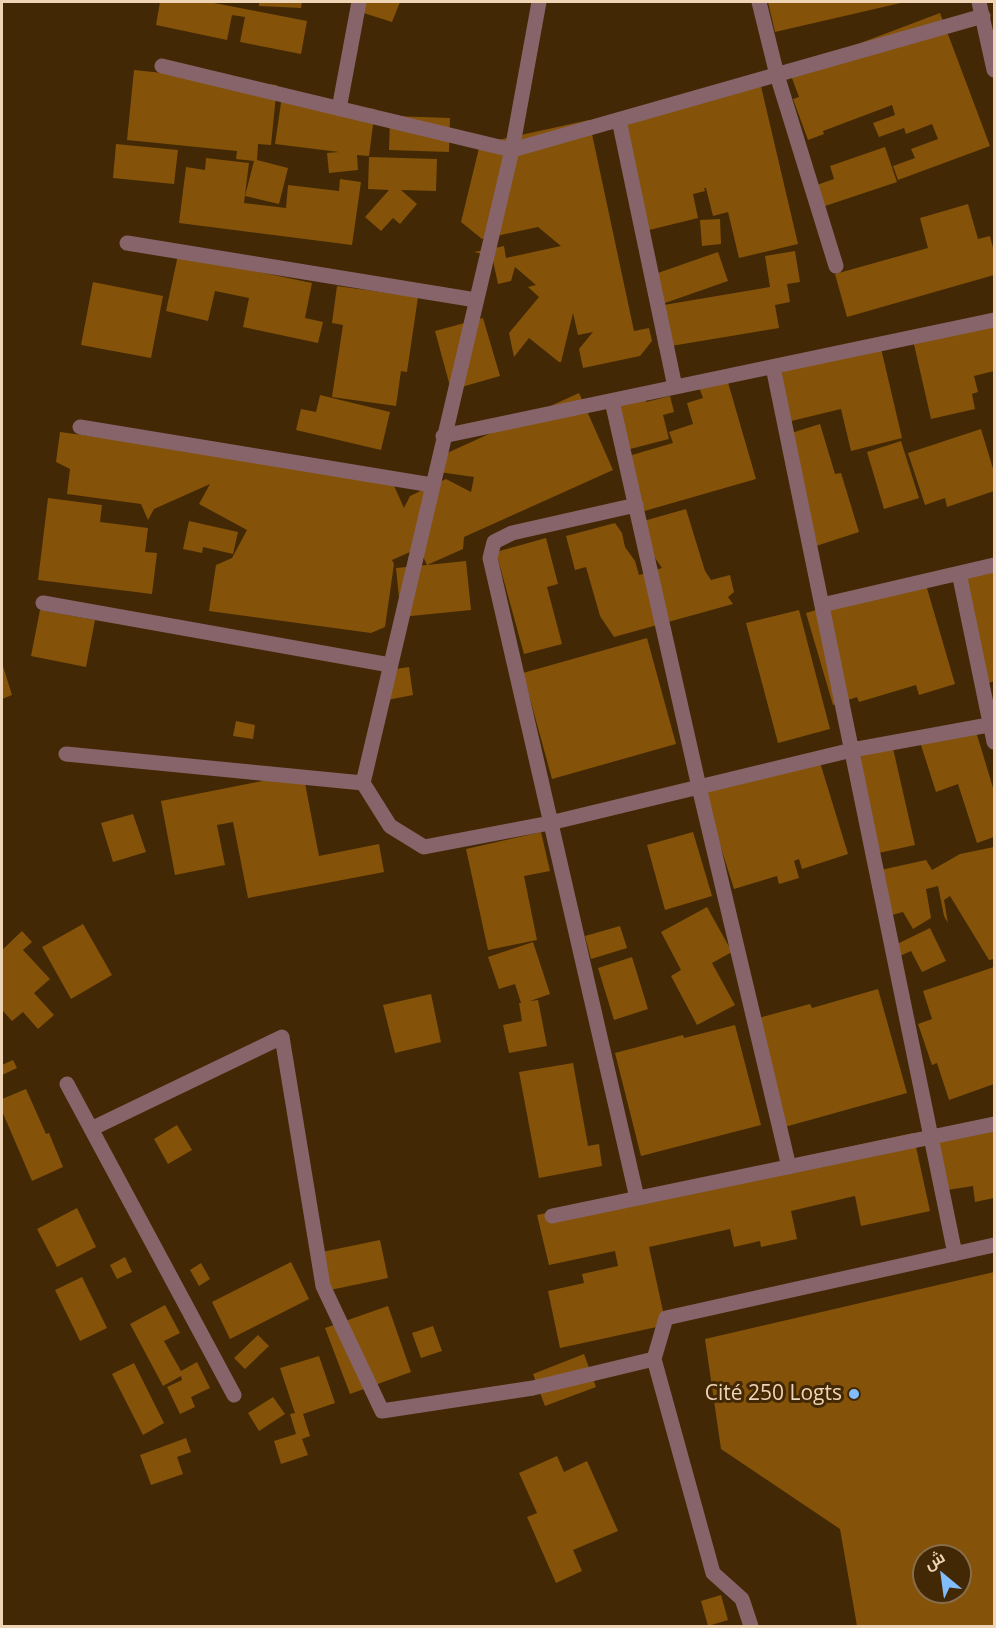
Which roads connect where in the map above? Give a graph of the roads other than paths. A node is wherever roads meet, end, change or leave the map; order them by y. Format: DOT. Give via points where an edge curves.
graph roads {
  1 [pos="359,2"];
  2 [pos="539,2"];
  3 [pos="759,2"];
  4 [pos="981,9"];
  5 [pos="992,48"];
  6 [pos="162,66"];
  7 [pos="994,70"];
  8 [pos="777,75"];
  9 [pos="339,109"];
  10 [pos="619,120"];
  11 [pos="512,150"];
  12 [pos="127,243"];
  13 [pos="836,266"];
  14 [pos="476,300"];
  15 [pos="994,320"];
  16 [pos="774,367"];
  17 [pos="675,387"];
  18 [pos="612,401"];
  19 [pos="80,427"];
  20 [pos="443,436"];
  21 [pos="432,485"];
  22 [pos="636,506"];
  23 [pos="994,565"];
  24 [pos="959,573"];
  25 [pos="43,603"];
  26 [pos="822,605"];
  27 [pos="390,665"];
  28 [pos="993,724"];
  29 [pos="994,742"];
  30 [pos="852,750"];
  31 [pos="66,754"];
  32 [pos="363,783"];
  33 [pos="699,787"];
  34 [pos="550,823"];
  35 [pos="67,1084"];
  36 [pos="994,1124"];
  37 [pos="91,1129"];
  38 [pos="931,1137"];
  39 [pos="789,1167"];
  40 [pos="636,1198"];
  41 [pos="552,1216"];
  42 [pos="994,1245"];
  43 [pos="955,1254"];
  44 [pos="654,1359"];
  45 [pos="234,1395"];
  46 [pos="750,1626"];
  1 -- 9 [label="street"];
  2 -- 11 [label="street"];
  3 -- 8 [label="street"];
  4 -- 5 [label="street"];
  4 -- 8 [label="street"];
  5 -- 7 [label="street"];
  6 -- 9 [label="street"];
  8 -- 10 [label="street"];
  8 -- 13 [label="street"];
  9 -- 11 [label="street"];
  10 -- 11 [label="street"];
  10 -- 17 [label="street"];
  11 -- 14 [label="street"];
  12 -- 14 [label="street"];
  14 -- 20 [label="street"];
  15 -- 16 [label="street"];
  16 -- 17 [label="street"];
  16 -- 26 [label="street"];
  17 -- 18 [label="street"];
  18 -- 20 [label="street"];
  18 -- 22 [label="street"];
  19 -- 21 [label="street"];
  20 -- 21 [label="street"];
  21 -- 27 [label="street"];
  22 -- 33 [label="street"];
  22 -- 34 [label="street" via="512,533 494,542 490,558"];
  23 -- 24 [label="street"];
  24 -- 26 [label="street"];
  24 -- 28 [label="street"];
  25 -- 27 [label="street"];
  26 -- 30 [label="street"];
  27 -- 32 [label="street"];
  28 -- 29 [label="street"];
  28 -- 30 [label="street"];
  30 -- 33 [label="street"];
  30 -- 38 [label="street"];
  31 -- 32 [label="street"];
  32 -- 34 [label="street" via="390,826 424,847"];
  33 -- 34 [label="street"];
  33 -- 39 [label="street"];
  34 -- 40 [label="street"];
  35 -- 37 [label="street"];
  36 -- 38 [label="street"];
  37 -- 44 [label="street" via="282,1037 323,1286 382,1411 533,1388"];
  37 -- 45 [label="street"];
  38 -- 39 [label="street"];
  38 -- 43 [label="street"];
  39 -- 40 [label="street"];
  40 -- 41 [label="street"];
  42 -- 43 [label="street"];
  43 -- 44 [label="street" via="666,1318"];
  44 -- 46 [label="street" via="713,1573 742,1599"];
}
